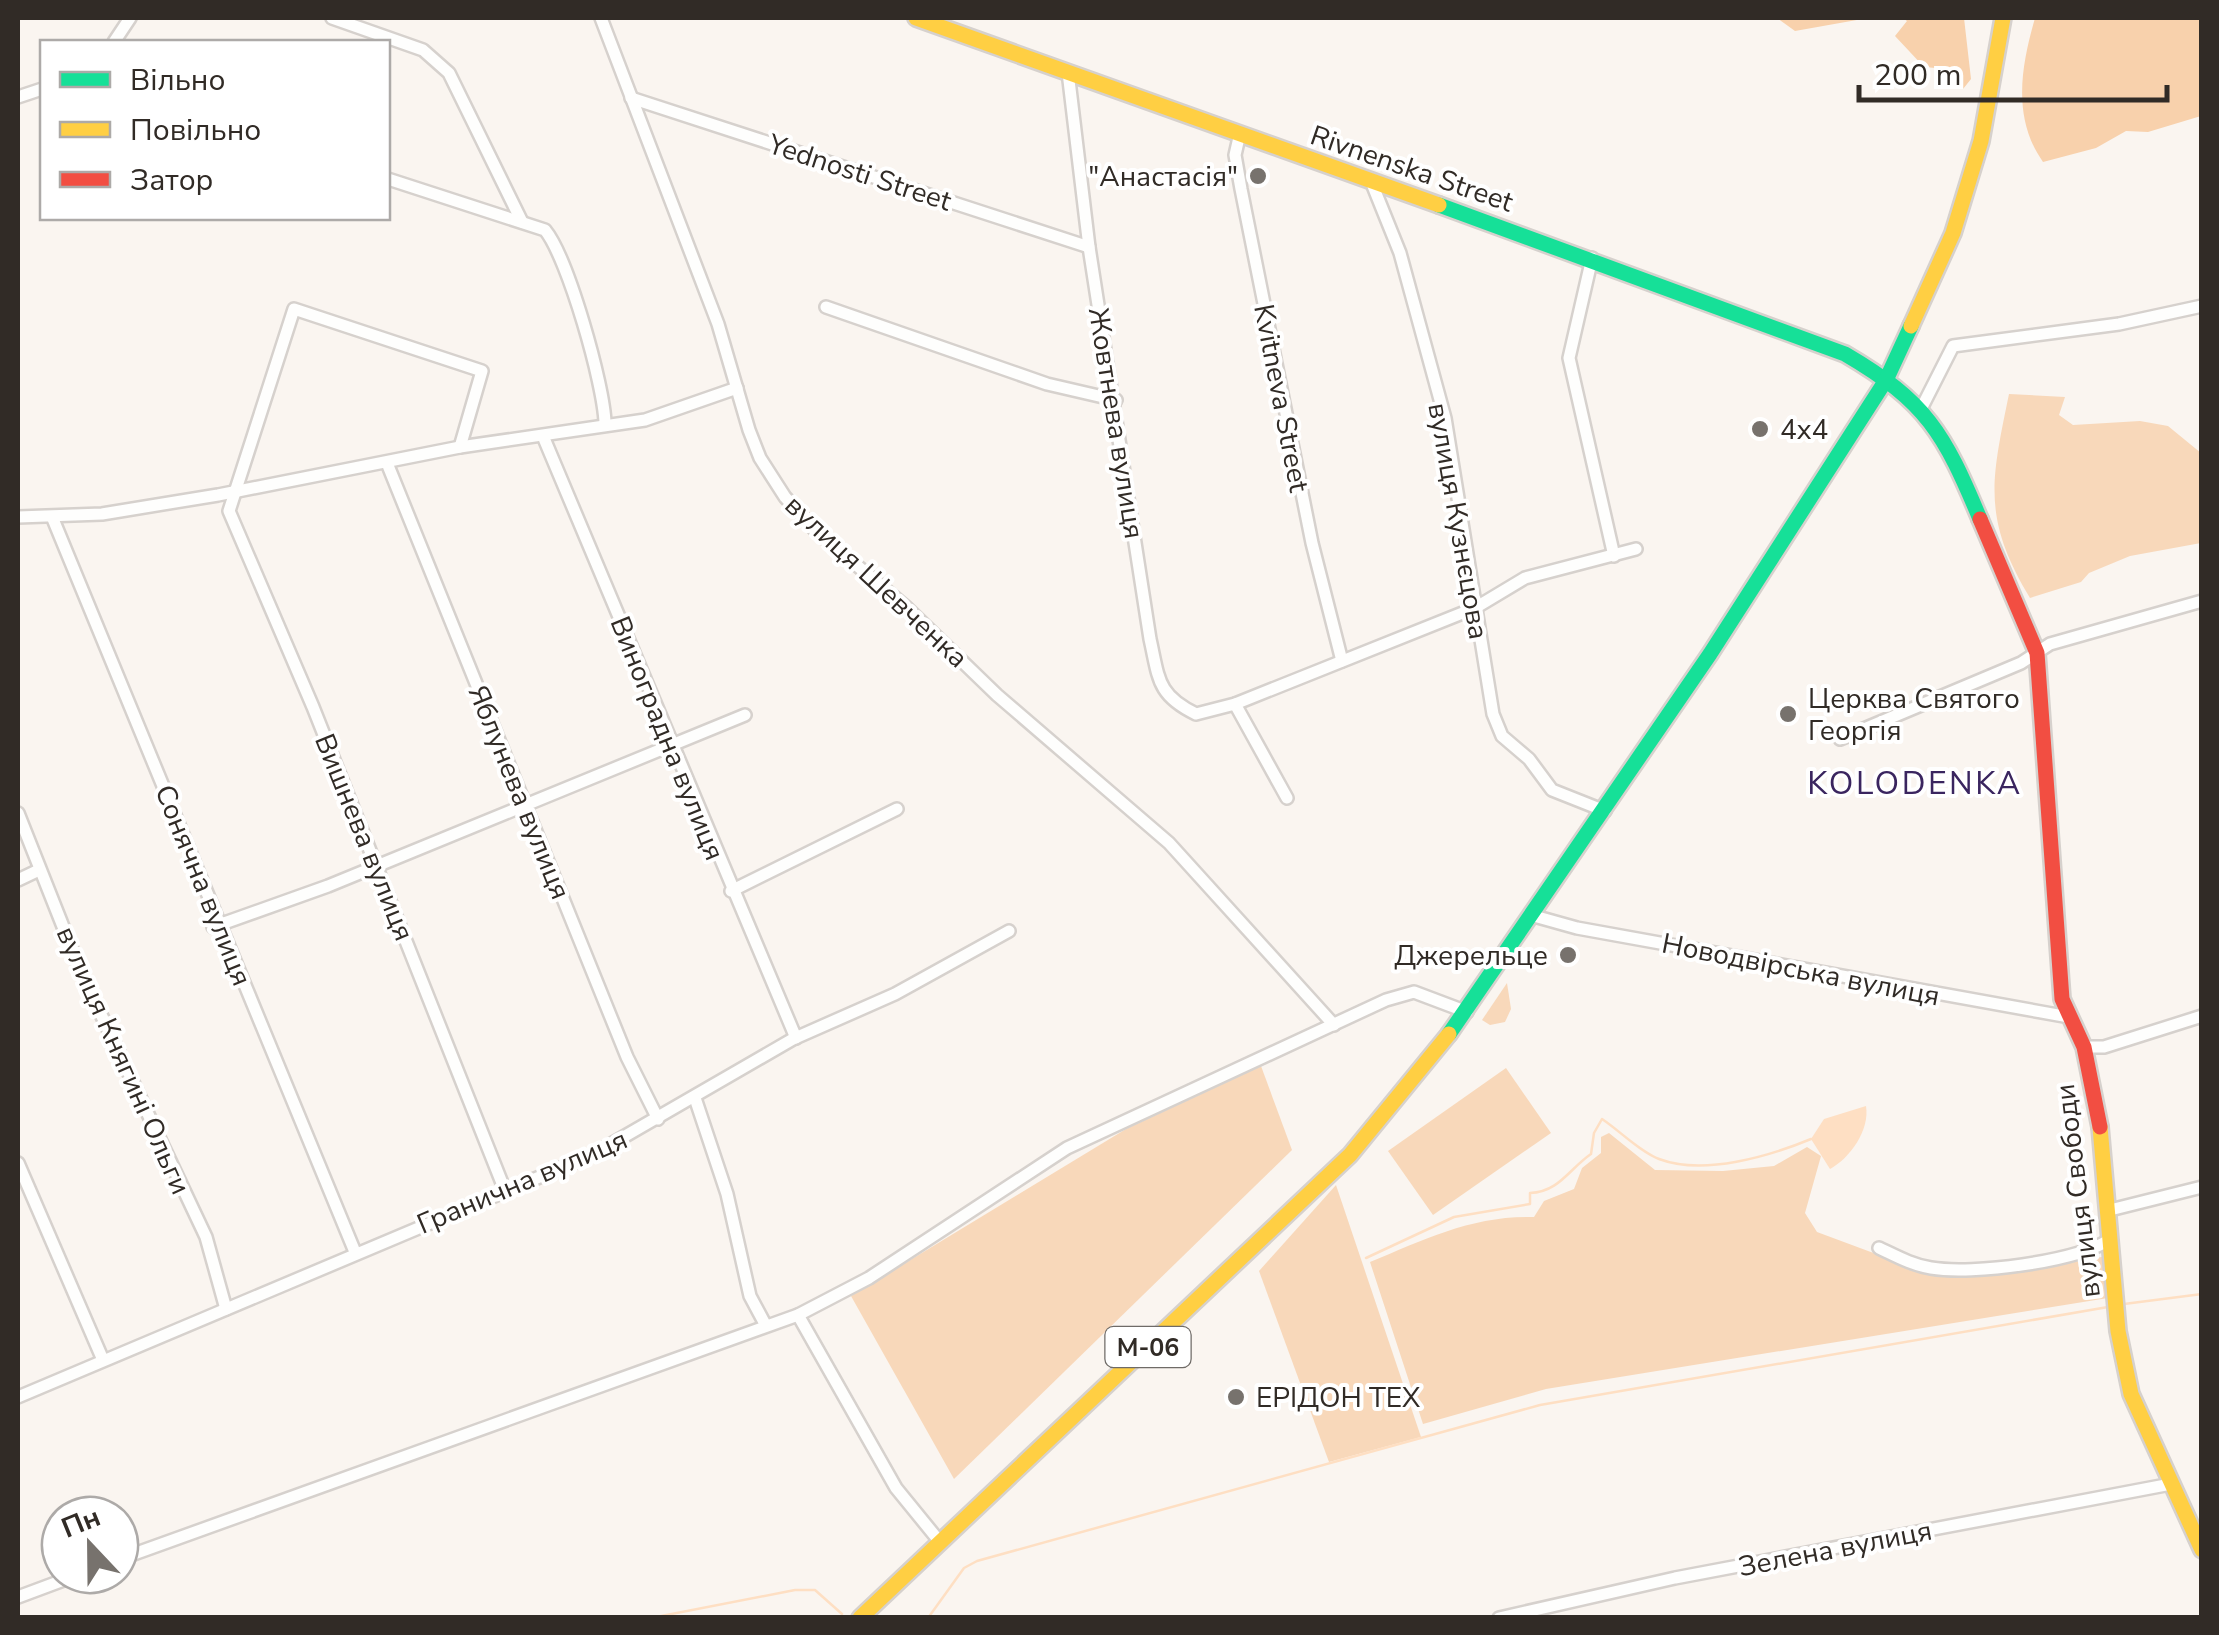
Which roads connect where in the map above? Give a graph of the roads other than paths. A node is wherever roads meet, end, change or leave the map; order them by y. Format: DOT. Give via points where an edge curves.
graph roads {
  1 [pos="130,18"];
  2 [pos="332,18"];
  3 [pos="601,18"];
  4 [pos="916,18"];
  5 [pos="2003,18"];
  6 [pos="115,40"];
  7 [pos="1068,72"];
  8 [pos="631,98"];
  9 [pos="1240,133"];
  10 [pos="390,180"];
  11 [pos="1371,181"];
  12 [pos="522,222"];
  13 [pos="1089,247"];
  14 [pos="1592,258"];
  15 [pos="2202,306"];
  16 [pos="826,307"];
  17 [pos="1886,380"];
  18 [pos="737,388"];
  19 [pos="1116,400"];
  20 [pos="1922,409"];
  21 [pos="605,423"];
  22 [pos="543,436"];
  23 [pos="460,446"];
  24 [pos="387,463"];
  25 [pos="238,490"];
  26 [pos="18,517"];
  27 [pos="54,518"];
  28 [pos="1636,549"];
  29 [pos="1614,556"];
  30 [pos="2202,601"];
  31 [pos="1475,608"];
  32 [pos="2037,653"];
  33 [pos="1342,660"];
  34 [pos="1235,704"];
  35 [pos="745,714"];
  36 [pos="1840,738"];
  37 [pos="671,745"];
  38 [pos="1288,798"];
  39 [pos="527,802"];
  40 [pos="897,808"];
  41 [pos="1606,811"];
  42 [pos="18,813"];
  43 [pos="376,863"];
  44 [pos="38,870"];
  45 [pos="18,880"];
  46 [pos="731,890"];
  47 [pos="1534,916"];
  48 [pos="217,926"];
  49 [pos="1009,931"];
  50 [pos="1467,1012"];
  51 [pos="2202,1016"];
  52 [pos="2068,1018"];
  53 [pos="1334,1025"];
  54 [pos="796,1038"];
  55 [pos="2084,1048"];
  56 [pos="696,1098"];
  57 [pos="658,1119"];
  58 [pos="18,1162"];
  59 [pos="2202,1187"];
  60 [pos="504,1188"];
  61 [pos="2110,1210"];
  62 [pos="2109,1240"];
  63 [pos="1879,1248"];
  64 [pos="355,1252"];
  65 [pos="226,1309"];
  66 [pos="798,1315"];
  67 [pos="764,1324"];
  68 [pos="103,1360"];
  69 [pos="18,1397"];
  70 [pos="2171,1484"];
  71 [pos="940,1542"];
  72 [pos="2202,1550"];
  73 [pos="140,1552"];
  74 [pos="860,1618"];
  75 [pos="1499,1618"];
  1 -- 6 [label="street"];
  2 -- 12 [label="street" via="422,50 450,73"];
  3 -- 8 [label="street, вулиця Шевченка"];
  4 -- 7 [label="main road, Rivnenska Street"];
  5 -- 17 [label="main road, М-06" via="1981,141 1953,232"];
  7 -- 9 [label="main road, Rivnenska Street"];
  7 -- 13 [label="street, Жовтнева вулиця"];
  8 -- 13 [label="street, Yednosti Street"];
  8 -- 18 [label="street, вулиця Шевченка"];
  9 -- 11 [label="main road, Rivnenska Street"];
  9 -- 33 [label="street, Kvitneva Street" via="1235,155 1241,188"];
  10 -- 12 [label="street"];
  11 -- 14 [label="main road, Rivnenska Street"];
  11 -- 31 [label="street, вулиця Кузнєцова" via="1400,253 1445,418"];
  12 -- 21 [label="street" via="545,230 556,243 598,378"];
  13 -- 19 [label="street, Жовтнева вулиця"];
  14 -- 17 [label="main road, Rivnenska Street" via="1826,344"];
  14 -- 29 [label="street" via="1569,358"];
  15 -- 20 [label="street" via="1953,346"];
  16 -- 19 [label="street" via="1047,384"];
  17 -- 20 [label="main road, вулиця Свободи"];
  17 -- 41 [label="main road, М-06"];
  18 -- 21 [label="street" via="645,420"];
  18 -- 53 [label="street, вулиця Шевченка" via="760,458 816,531 1169,843"];
  19 -- 34 [label="street, Жовтнева вулиця" via="1162,692 1196,714"];
  20 -- 32 [label="main road, вулиця Свободи" via="1950,448"];
  21 -- 22 [label="street"];
  22 -- 23 [label="street"];
  22 -- 37 [label="street, Виноградна вулиця"];
  23 -- 24 [label="street"];
  23 -- 25 [label="street, Вишнева вулиця" via="482,372 294,308"];
  24 -- 25 [label="street"];
  24 -- 39 [label="street, Яблунева вулиця"];
  25 -- 27 [label="street"];
  25 -- 43 [label="street, Вишнева вулиця" via="229,511 236,533"];
  26 -- 27 [label="street"];
  27 -- 48 [label="street, Сонячна вулиця"];
  28 -- 29 [label="street, Жовтнева вулиця"];
  29 -- 31 [label="street, Жовтнева вулиця" via="1525,578"];
  30 -- 32 [label="street" via="2113,622"];
  31 -- 33 [label="street, Жовтнева вулиця"];
  31 -- 41 [label="street, вулиця Кузнєцова" via="1502,736 1552,790"];
  32 -- 36 [label="street"];
  32 -- 52 [label="main road, вулиця Свободи" via="2058,968"];
  33 -- 34 [label="street, Жовтнева вулиця"];
  34 -- 38 [label="street"];
  35 -- 37 [label="street"];
  37 -- 39 [label="street"];
  37 -- 46 [label="street, Виноградна вулиця"];
  39 -- 43 [label="street"];
  39 -- 57 [label="street, Яблунева вулиця" via="626,1058"];
  40 -- 46 [label="street"];
  41 -- 47 [label="main road, М-06"];
  42 -- 44 [label="street, вулиця Княгині Ольги"];
  43 -- 48 [label="street"];
  43 -- 60 [label="street, Вишнева вулиця"];
  44 -- 45 [label="street"];
  44 -- 65 [label="street, вулиця Княгині Ольги" via="206,1238"];
  46 -- 54 [label="street, Виноградна вулиця"];
  47 -- 50 [label="main road, М-06"];
  47 -- 52 [label="street, Новодвірська вулиця"];
  48 -- 64 [label="street, Сонячна вулиця"];
  49 -- 54 [label="street, Гранична вулиця" via="895,994"];
  50 -- 53 [label="street" via="1414,992"];
  50 -- 71 [label="main road, М-06" via="1350,1155"];
  51 -- 55 [label="street"];
  52 -- 55 [label="main road, вулиця Свободи"];
  53 -- 66 [label="street" via="1067,1148 870,1278"];
  54 -- 56 [label="street, Гранична вулиця"];
  55 -- 61 [label="main road, вулиця Свободи"];
  56 -- 57 [label="street, Гранична вулиця"];
  56 -- 67 [label="street" via="728,1194 750,1296"];
  57 -- 60 [label="street, Гранична вулиця" via="594,1154"];
  58 -- 68 [label="street"];
  59 -- 61 [label="street"];
  60 -- 64 [label="street, Гранична вулиця"];
  61 -- 62 [label="main road, вулиця Свободи"];
  62 -- 63 [label="street" via="2072,1258 1949,1270"];
  62 -- 70 [label="main road, вулиця Свободи" via="2131,1394"];
  64 -- 65 [label="street, Гранична вулиця"];
  65 -- 68 [label="street, Гранична вулиця"];
  66 -- 67 [label="street"];
  66 -- 71 [label="street" via="896,1488"];
  67 -- 73 [label="street"];
  68 -- 69 [label="street, Гранична вулиця"];
  70 -- 72 [label="main road, вулиця Свободи"];
  70 -- 75 [label="street, Зелена вулиця"];
  71 -- 74 [label="main road, М-06"];
}
